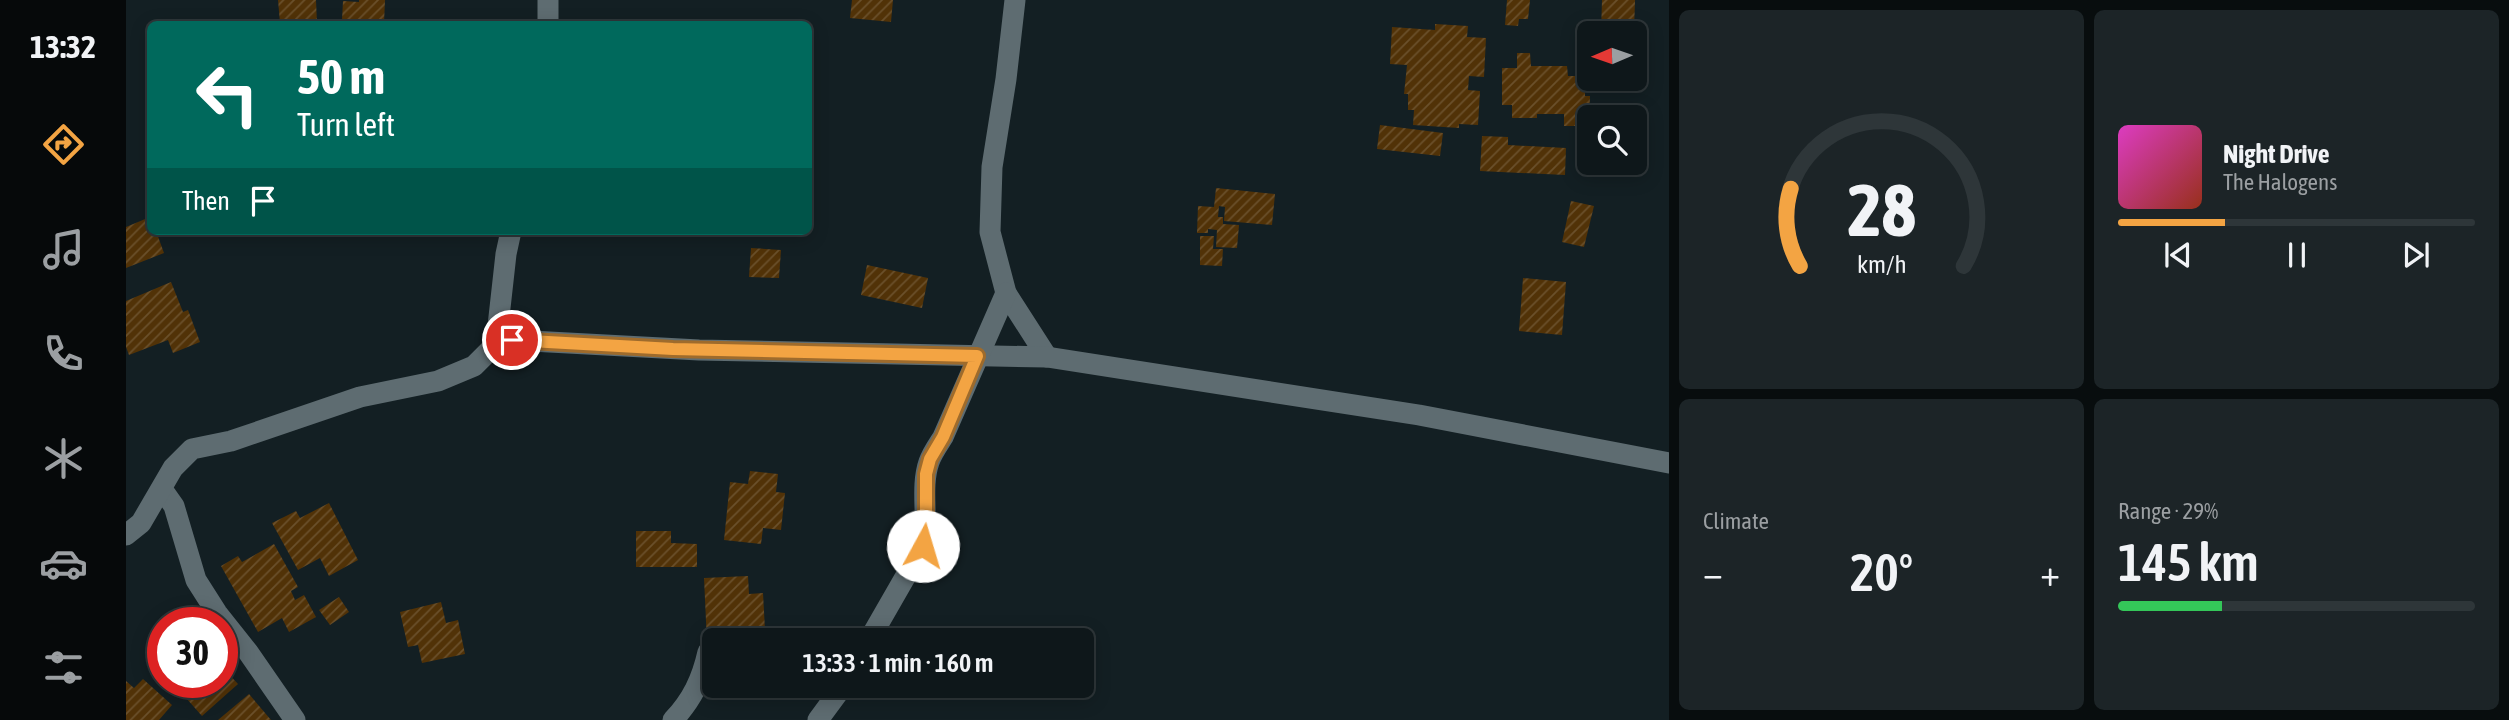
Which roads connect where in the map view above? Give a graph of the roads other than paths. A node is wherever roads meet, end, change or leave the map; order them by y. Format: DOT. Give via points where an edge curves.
graph roads {
  1 [pos="548,0"];
  2 [pos="1015,0"];
  3 [pos="548,21"];
  4 [pos="510,235"];
  5 [pos="1006,293"];
  6 [pos="496,344"];
  7 [pos="977,356"];
  8 [pos="1047,356"];
  9 [pos="1669,463"];
  10 [pos="162,489"];
  11 [pos="126,535"];
  12 [pos="876,628"];
  13 [pos="702,671"];
  14 [pos="834,698"];
  15 [pos="295,720"];
  16 [pos="673,720"];
  17 [pos="818,720"];
  1 -- 3 [label="street"];
  2 -- 5 [label="street" via="992,167 990,219"];
  4 -- 6 [label="street"];
  5 -- 7 [label="street"];
  5 -- 8 [label="street"];
  6 -- 7 [label="street" via="537,340 597,346"];
  6 -- 10 [label="street" via="474,366 438,381 360,397 231,441 192,449 173,468"];
  7 -- 8 [label="street"];
  7 -- 12 [label="street" via="930,459 923,546"];
  8 -- 9 [label="street" via="1419,415"];
  10 -- 11 [label="street" via="141,523"];
  10 -- 15 [label="street" via="174,506 196,580"];
  13 -- 16 [label="street" via="687,704"];
  14 -- 17 [label="street"];
}
